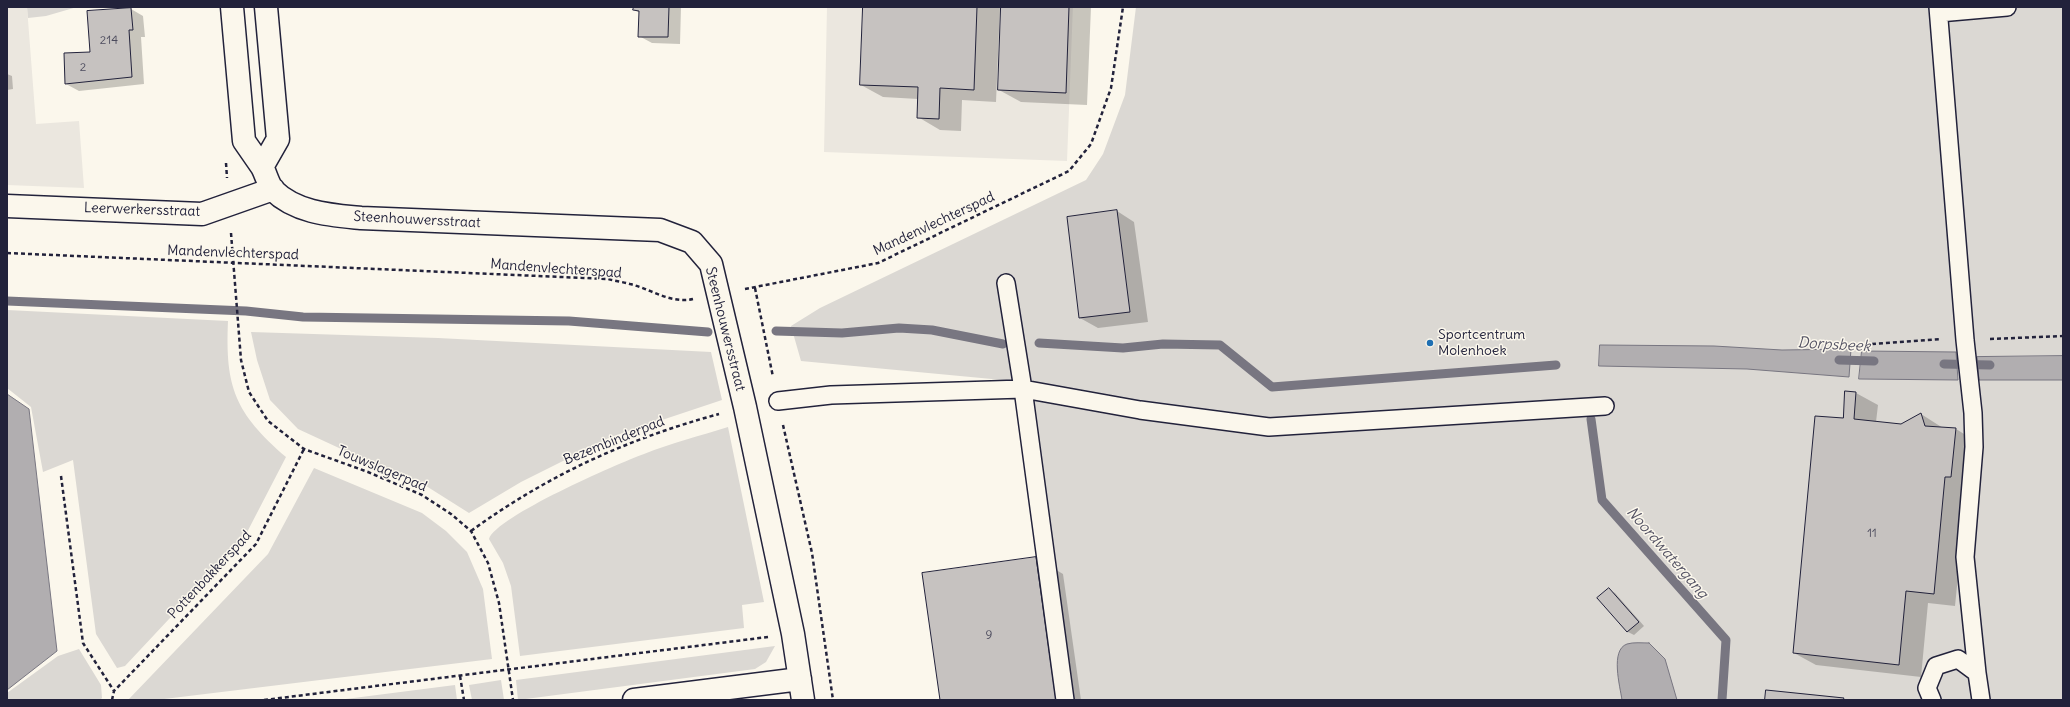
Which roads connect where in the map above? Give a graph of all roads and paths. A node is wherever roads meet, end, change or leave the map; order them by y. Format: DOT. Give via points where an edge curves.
graph roads {
  1 [pos="232,7"];
  2 [pos="266,7"];
  3 [pos="1123,7"];
  4 [pos="2007,7"];
  5 [pos="1938,10"];
  6 [pos="262,167"];
  7 [pos="273,189"];
  8 [pos="7,206"];
  9 [pos="7,253"];
  10 [pos="1006,283"];
  11 [pos="755,288"];
  12 [pos="719,294"];
  13 [pos="235,296"];
  14 [pos="1023,389"];
  15 [pos="778,401"];
  16 [pos="1605,406"];
  17 [pos="745,408"];
  18 [pos="304,449"];
  19 [pos="61,476"];
  20 [pos="471,531"];
  21 [pos="824,630"];
  22 [pos="793,634"];
  23 [pos="508,669"];
  24 [pos="1977,673"];
  25 [pos="460,676"];
  26 [pos="801,690"];
  27 [pos="114,691"];
  28 [pos="112,700"];
  29 [pos="264,700"];
  30 [pos="464,700"];
  31 [pos="513,700"];
  32 [pos="634,700"];
  33 [pos="833,700"];
  34 [pos="1066,700"];
  35 [pos="1932,700"];
  36 [pos="1981,700"];
  1 -- 6 [label="street, Steenhouwersstraat" via="244,141"];
  2 -- 6 [label="street" via="278,139"];
  3 -- 11 [label="path, Mandenvlechterspad" via="1111,88 1091,144 1069,171 878,263"];
  4 -- 5 [label="lane"];
  5 -- 24 [label="lane" via="1973,413 1974,447 1965,557"];
  6 -- 7 [label="street, Steenhouwersstraat"];
  7 -- 8 [label="street, Leerwerkersstraat" via="202,214"];
  7 -- 12 [label="street, Steenhouwersstraat" via="294,205 324,214 361,218 660,230 692,242 711,264"];
  9 -- 12 [label="path, Mandenvlechterspad" via="608,279 671,299 685,300"];
  10 -- 14 [label="lane"];
  11 -- 12 [label="path, Mandenvlechterspad"];
  11 -- 15 [label="path"];
  12 -- 17 [label="street, Steenhouwersstraat"];
  13 -- 18 [label="path, Touwslagerpad" via="241,360 249,392 268,421"];
  14 -- 15 [label="lane" via="831,395"];
  14 -- 16 [label="lane" via="1140,410 1268,426"];
  14 -- 34 [label="lane"];
  15 -- 21 [label="path" via="812,553"];
  17 -- 20 [label="path, Bezembinderpad" via="689,423 601,455 556,476 507,505"];
  17 -- 22 [label="street, Steenhouwersstraat"];
  18 -- 20 [label="path, Touwslagerpad" via="422,495"];
  18 -- 27 [label="path, Pottenbakkerspad" via="256,544"];
  19 -- 27 [label="path" via="83,643"];
  20 -- 23 [label="path, Touwslagerpad" via="488,563 499,602"];
  21 -- 22 [label="path"];
  21 -- 33 [label="path"];
  22 -- 23 [label="path"];
  22 -- 26 [label="street, Steenhouwersstraat"];
  23 -- 25 [label="path"];
  23 -- 31 [label="path, Touwslagerpad"];
  24 -- 35 [label="lane" via="1958,659 1936,666 1927,688"];
  24 -- 36 [label="lane"];
  25 -- 29 [label="path"];
  25 -- 30 [label="path"];
  26 -- 32 [label="street"];
  27 -- 28 [label="path"];
}
